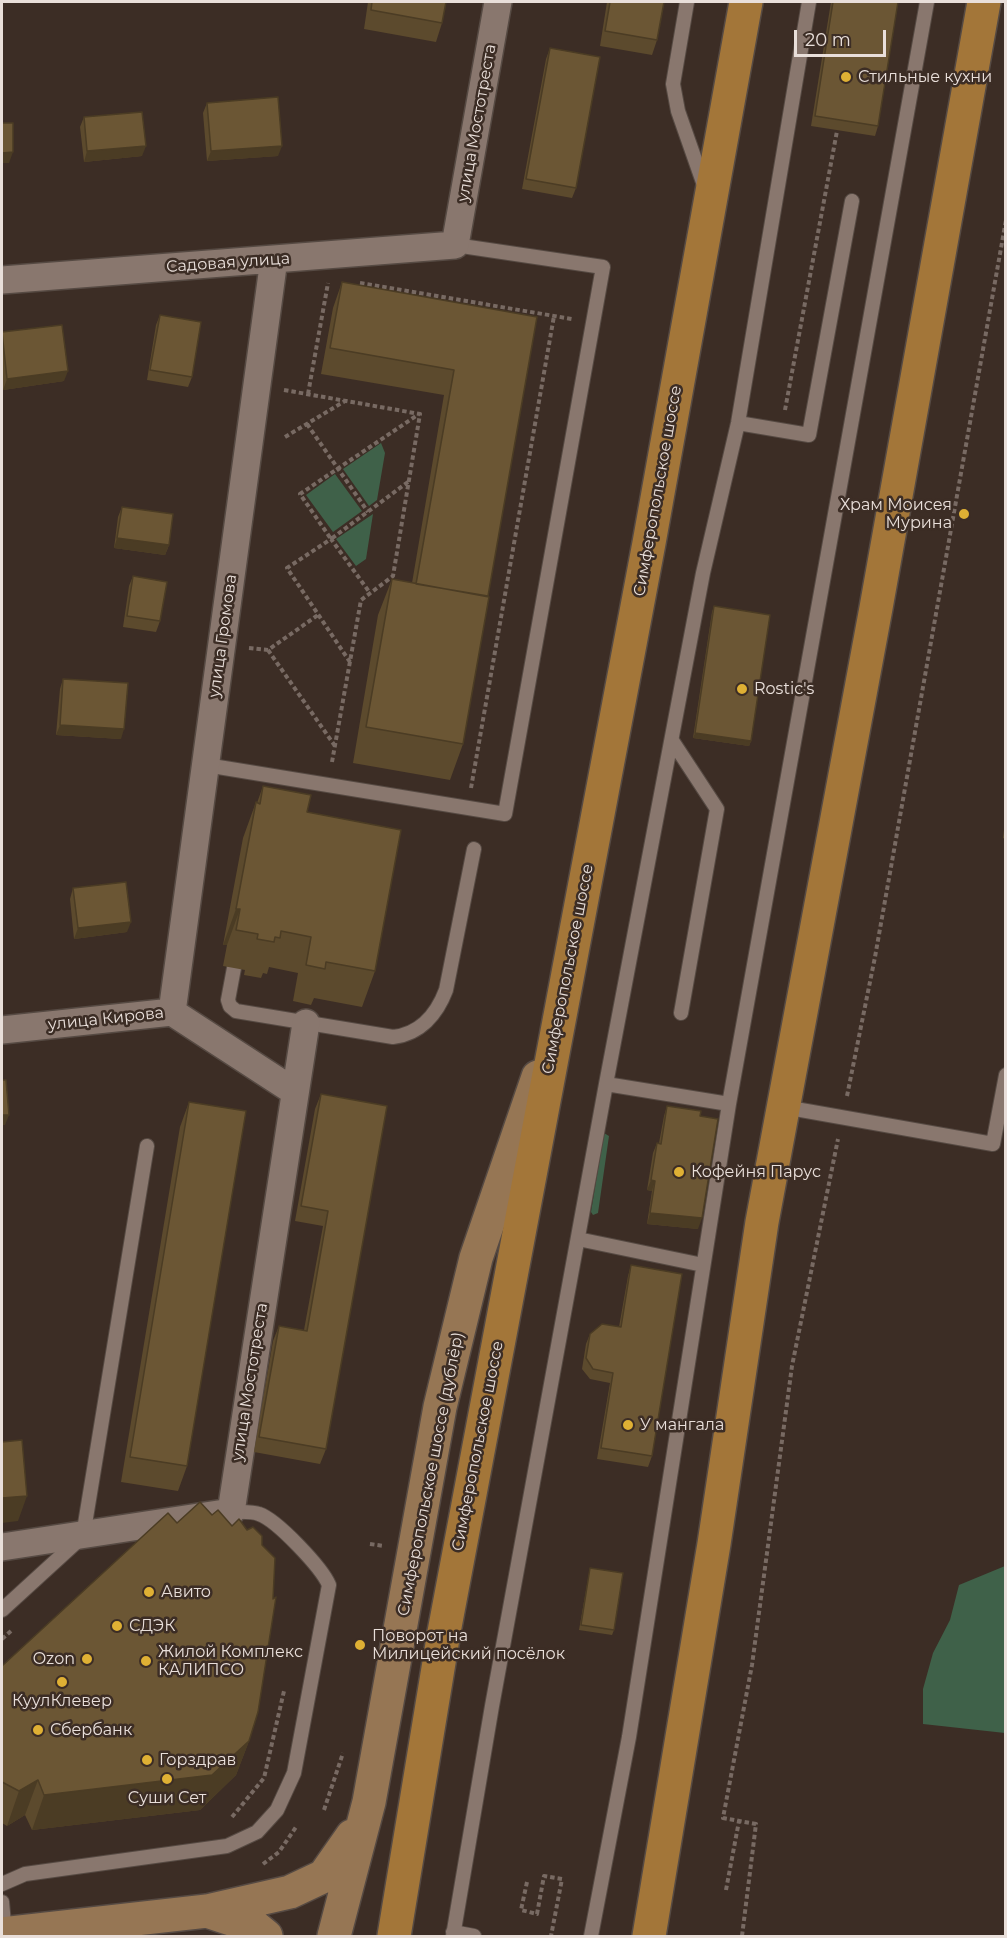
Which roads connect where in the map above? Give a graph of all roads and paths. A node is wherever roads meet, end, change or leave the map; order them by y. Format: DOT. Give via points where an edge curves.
graph roads {
  1 [pos="498,2"];
  2 [pos="687,2"];
  3 [pos="746,2"];
  4 [pos="809,2"];
  5 [pos="927,2"];
  6 [pos="984,2"];
  7 [pos="837,130"];
  8 [pos="852,201"];
  9 [pos="710,203"];
  10 [pos="1005,220"];
  11 [pos="455,245"];
  12 [pos="284,258"];
  13 [pos="2,280"];
  14 [pos="351,282"];
  15 [pos="554,316"];
  16 [pos="593,323"];
  17 [pos="257,385"];
  18 [pos="308,394"];
  19 [pos="345,401"];
  20 [pos="420,414"];
  21 [pos="738,423"];
  22 [pos="307,424"];
  23 [pos="781,430"];
  24 [pos="285,437"];
  25 [pos="338,469"];
  26 [pos="408,482"];
  27 [pos="368,512"];
  28 [pos="332,539"];
  29 [pos="370,593"];
  30 [pos="318,615"];
  31 [pos="222,645"];
  32 [pos="268,651"];
  33 [pos="350,662"];
  34 [pos="673,742"];
  35 [pos="335,746"];
  36 [pos="332,762"];
  37 [pos="206,765"];
  38 [pos="468,808"];
  39 [pos="474,849"];
  40 [pos="234,968"];
  41 [pos="172,1012"];
  42 [pos="681,1013"];
  43 [pos="558,1019"];
  44 [pos="306,1023"];
  45 [pos="2,1030"];
  46 [pos="1005,1075"];
  47 [pos="606,1084"];
  48 [pos="295,1092"];
  49 [pos="729,1104"];
  50 [pos="784,1107"];
  51 [pos="843,1117"];
  52 [pos="147,1146"];
  53 [pos="578,1239"];
  54 [pos="703,1265"];
  55 [pos="231,1512"];
  56 [pos="83,1536"];
  57 [pos="2,1547"];
  58 [pos="2,1610"];
  59 [pos="19,1624"];
  60 [pos="2,1640"];
  61 [pos="284,1689"];
  62 [pos="343,1752"];
  63 [pos="369,1802"];
  64 [pos="324,1810"];
  65 [pos="231,1818"];
  66 [pos="739,1821"];
  67 [pos="527,1882"];
  68 [pos="2,1884"];
  69 [pos="726,1890"];
  70 [pos="207,1911"];
  71 [pos="15,1927"];
  72 [pos="453,1934"];
  73 [pos="266,1936"];
  74 [pos="334,1936"];
  75 [pos="394,1936"];
  76 [pos="474,1936"];
  77 [pos="551,1936"];
  78 [pos="591,1936"];
  79 [pos="649,1936"];
  80 [pos="742,1936"];
  1 -- 11 [label="street, улица Мостотреста"];
  2 -- 9 [label="lane" via="673,84 678,111"];
  3 -- 9 [label="main road, Симферопольское шоссе"];
  4 -- 21 [label="lane"];
  5 -- 49 [label="lane"];
  6 -- 50 [label="main road"];
  7 -- 23 [label="path"];
  8 -- 23 [label="lane" via="808,435"];
  9 -- 43 [label="main road, Симферопольское шоссе"];
  10 -- 51 [label="path" via="875,957"];
  11 -- 12 [label="street, Садовая улица"];
  11 -- 16 [label="lane" via="603,267"];
  12 -- 13 [label="street, Садовая улица"];
  12 -- 17 [label="street, улица Громова"];
  12 -- 18 [label="path" via="298,273 328,278"];
  14 -- 15 [label="path"];
  15 -- 16 [label="path"];
  15 -- 38 [label="path"];
  16 -- 38 [label="lane" via="505,814"];
  17 -- 18 [label="path"];
  17 -- 31 [label="street, улица Громова"];
  18 -- 19 [label="path"];
  19 -- 20 [label="path"];
  19 -- 22 [label="path"];
  20 -- 25 [label="path"];
  20 -- 26 [label="path"];
  21 -- 23 [label="lane"];
  21 -- 34 [label="lane" via="703,573"];
  22 -- 24 [label="path"];
  22 -- 25 [label="path"];
  25 -- 27 [label="path"];
  25 -- 28 [label="path" via="300,494"];
  26 -- 27 [label="path"];
  26 -- 29 [label="path" via="393,576"];
  27 -- 28 [label="path"];
  28 -- 29 [label="path"];
  28 -- 30 [label="path" via="287,568"];
  29 -- 33 [label="path" via="361,600"];
  30 -- 32 [label="path"];
  30 -- 33 [label="path"];
  31 -- 32 [label="path"];
  31 -- 37 [label="street, улица Громова"];
  32 -- 35 [label="path"];
  33 -- 35 [label="path"];
  34 -- 42 [label="lane" via="717,809"];
  34 -- 47 [label="lane"];
  35 -- 36 [label="path"];
  37 -- 38 [label="lane"];
  37 -- 41 [label="street, улица Громова"];
  39 -- 44 [label="lane" via="446,990 419,1029 408,1036 393,1037"];
  40 -- 44 [label="lane" via="228,1000 236,1011"];
  41 -- 45 [label="street, улица Кирова"];
  41 -- 48 [label="street, улица Кирова"];
  43 -- 63 [label="main road, Симферопольское шоссе (дублёр)" via="474,1269 440,1407"];
  43 -- 75 [label="main road, Симферопольское шоссе" via="444,1632"];
  44 -- 48 [label="street, улица Мостотреста"];
  46 -- 51 [label="lane" via="993,1144"];
  47 -- 49 [label="lane"];
  47 -- 53 [label="lane"];
  48 -- 55 [label="street, улица Мостотреста"];
  49 -- 54 [label="lane"];
  50 -- 51 [label="lane"];
  50 -- 79 [label="main road" via="762,1222"];
  51 -- 66 [label="path" via="792,1366 752,1665 723,1818"];
  52 -- 56 [label="lane"];
  53 -- 54 [label="lane"];
  53 -- 72 [label="lane"];
  54 -- 78 [label="lane" via="630,1725"];
  55 -- 56 [label="street"];
  55 -- 68 [label="lane" via="259,1514 286,1534 324,1574 329,1585 294,1773 277,1810 257,1832 227,1846 25,1874"];
  56 -- 57 [label="street"];
  56 -- 58 [label="lane"];
  59 -- 60 [label="path"];
  61 -- 65 [label="path" via="264,1778"];
  62 -- 64 [label="path"];
  63 -- 70 [label="main road" via="346,1846 324,1876 290,1892"];
  63 -- 74 [label="main road, Симферопольское шоссе (дублёр)"];
  66 -- 69 [label="path"];
  66 -- 80 [label="path" via="756,1824"];
  67 -- 77 [label="path" via="521,1910 537,1914 544,1876 562,1879"];
  70 -- 71 [label="main road" via="157,1922"];
  70 -- 73 [label="main road" via="255,1927"];
  72 -- 76 [label="lane"];
}
